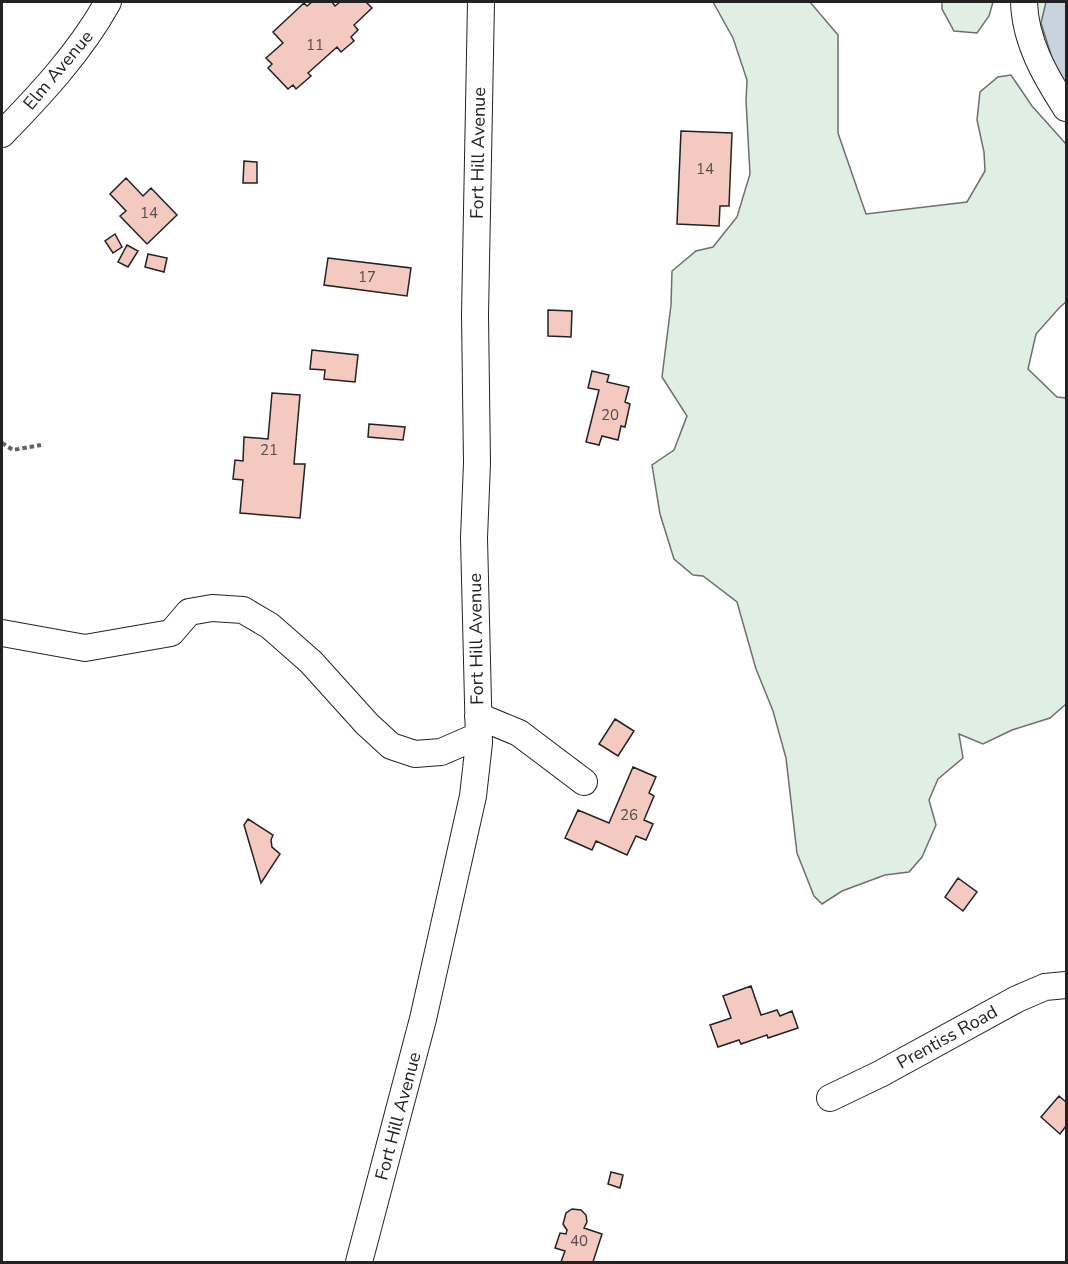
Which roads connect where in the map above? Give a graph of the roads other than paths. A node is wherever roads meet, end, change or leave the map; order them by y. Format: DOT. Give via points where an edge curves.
graph roads {
  1 [pos="108,2"];
  2 [pos="481,2"];
  3 [pos="1024,2"];
  4 [pos="1066,108"];
  5 [pos="2,134"];
  6 [pos="2,633"];
  7 [pos="478,726"];
  8 [pos="584,782"];
  9 [pos="1066,986"];
  10 [pos="830,1098"];
  11 [pos="359,1263"];
  1 -- 5 [label="street, Elm Avenue" via="95,25 36,99"];
  2 -- 7 [label="street, Fort Hill Avenue" via="474,538"];
  3 -- 4 [label="street" via="1027,28 1039,63"];
  6 -- 7 [label="street" via="85,648 171,633 189,612 212,608 243,610 270,626 311,662 390,746 415,754 441,752"];
  7 -- 8 [label="street" via="519,734"];
  7 -- 11 [label="street, Fort Hill Avenue" via="473,796 440,947"];
  9 -- 10 [label="street, Prentiss Road" via="1045,987 1017,999"];
}
